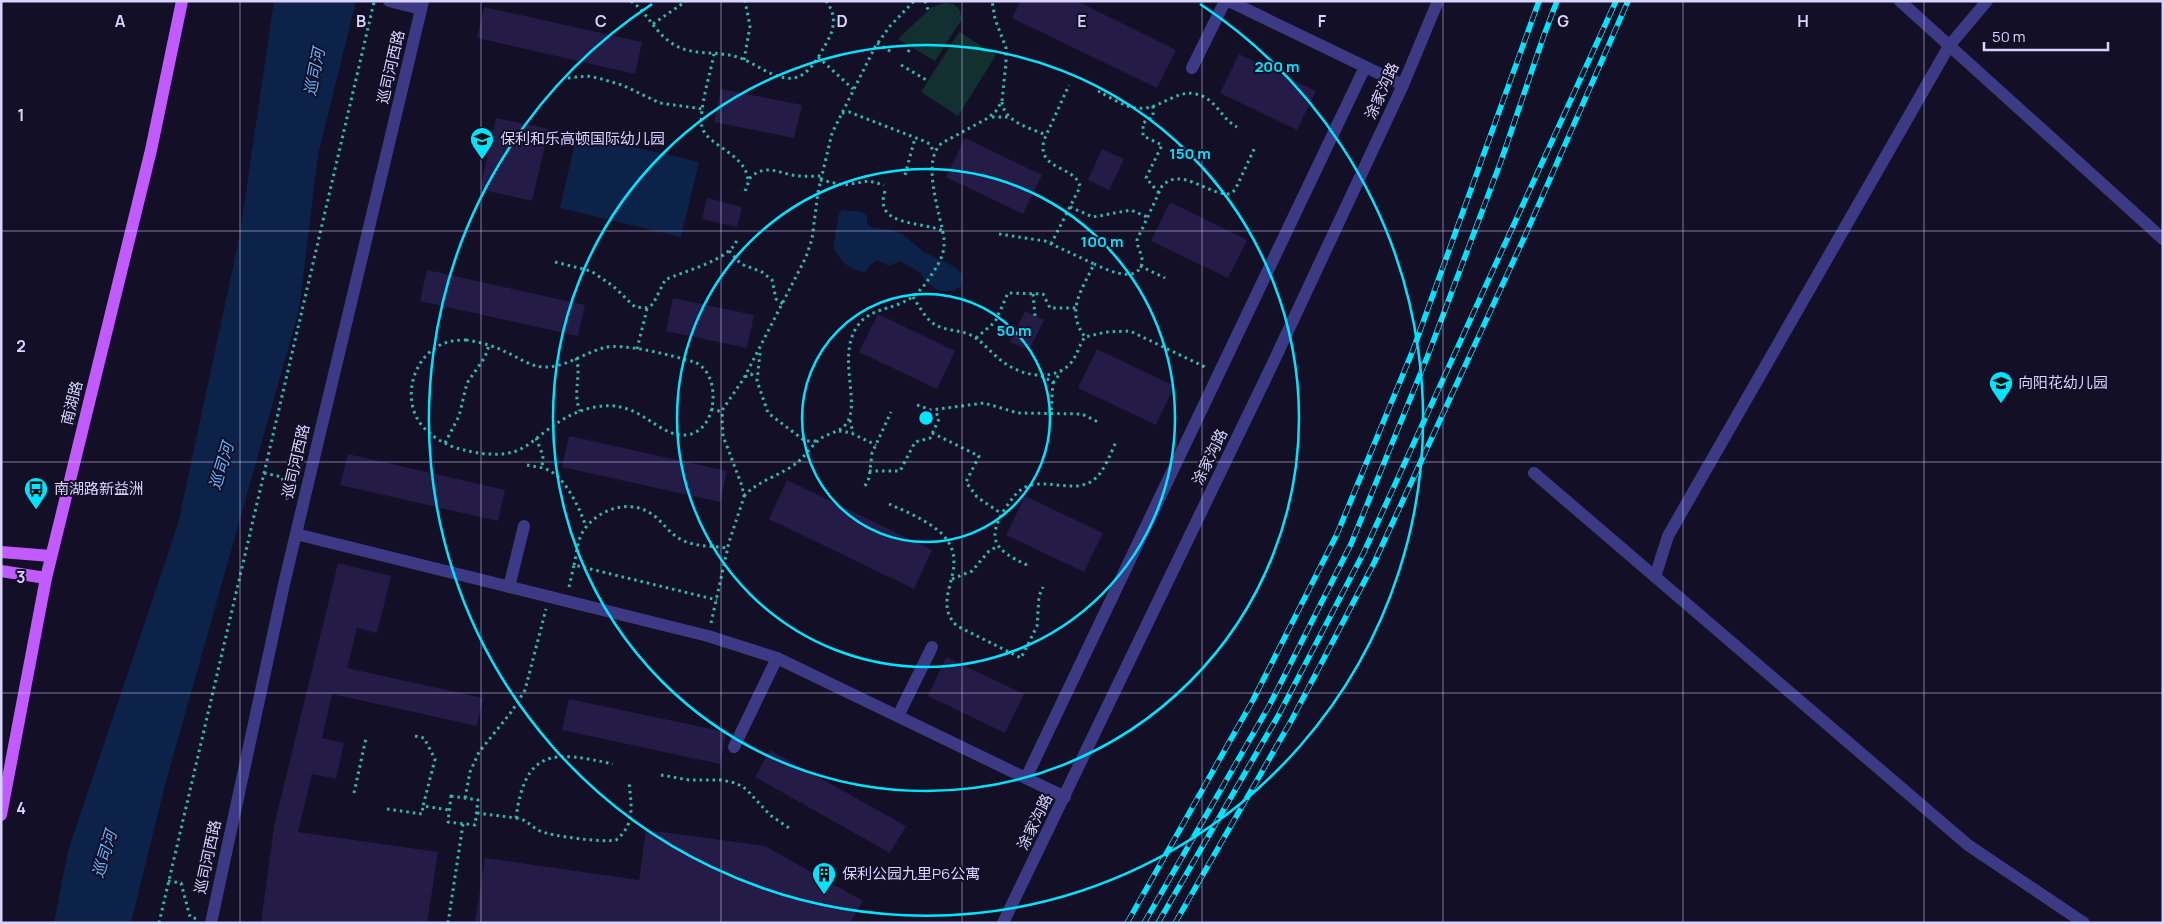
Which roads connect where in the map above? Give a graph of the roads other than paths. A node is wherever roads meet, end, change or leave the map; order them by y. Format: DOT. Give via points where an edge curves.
graph roads {
  1 [pos="182,1"];
  2 [pos="388,1"];
  3 [pos="1225,1"];
  4 [pos="1230,1"];
  5 [pos="1438,1"];
  6 [pos="1900,1"];
  7 [pos="1987,1"];
  8 [pos="422,5"];
  9 [pos="1948,46"];
  10 [pos="1365,67"];
  11 [pos="1192,68"];
  12 [pos="1404,85"];
  13 [pos="2163,239"];
  14 [pos="1534,473"];
  15 [pos="524,526"];
  16 [pos="296,534"];
  17 [pos="1,552"];
  18 [pos="51,556"];
  19 [pos="1,571"];
  20 [pos="1655,577"];
  21 [pos="46,578"];
  22 [pos="509,587"];
  23 [pos="932,647"];
  24 [pos="777,658"];
  25 [pos="898,716"];
  26 [pos="734,747"];
  27 [pos="1026,778"];
  28 [pos="1064,797"];
  29 [pos="1,815"];
  30 [pos="211,922"];
  31 [pos="1003,923"];
  32 [pos="2084,923"];
  1 -- 18 [label="main road, 南湖路" via="151,150"];
  2 -- 8 [label="street"];
  3 -- 11 [label="street"];
  4 -- 10 [label="street"];
  5 -- 12 [label="street, 涂家沟路"];
  6 -- 9 [label="street"];
  7 -- 9 [label="street"];
  8 -- 16 [label="street, 巡司河西路"];
  9 -- 13 [label="street"];
  9 -- 20 [label="street" via="1668,536"];
  10 -- 12 [label="street"];
  10 -- 27 [label="street"];
  12 -- 28 [label="street, 涂家沟路"];
  14 -- 20 [label="street"];
  15 -- 22 [label="street"];
  16 -- 22 [label="street"];
  16 -- 30 [label="street, 巡司河西路"];
  17 -- 18 [label="main road"];
  18 -- 21 [label="main road, 南湖路"];
  19 -- 21 [label="main road"];
  20 -- 32 [label="street" via="1968,845"];
  21 -- 29 [label="main road, 南湖路"];
  22 -- 24 [label="street" via="708,636"];
  23 -- 25 [label="street"];
  24 -- 25 [label="street"];
  24 -- 26 [label="street"];
  25 -- 27 [label="street"];
  27 -- 28 [label="street"];
  28 -- 31 [label="street, 涂家沟路"];
}
